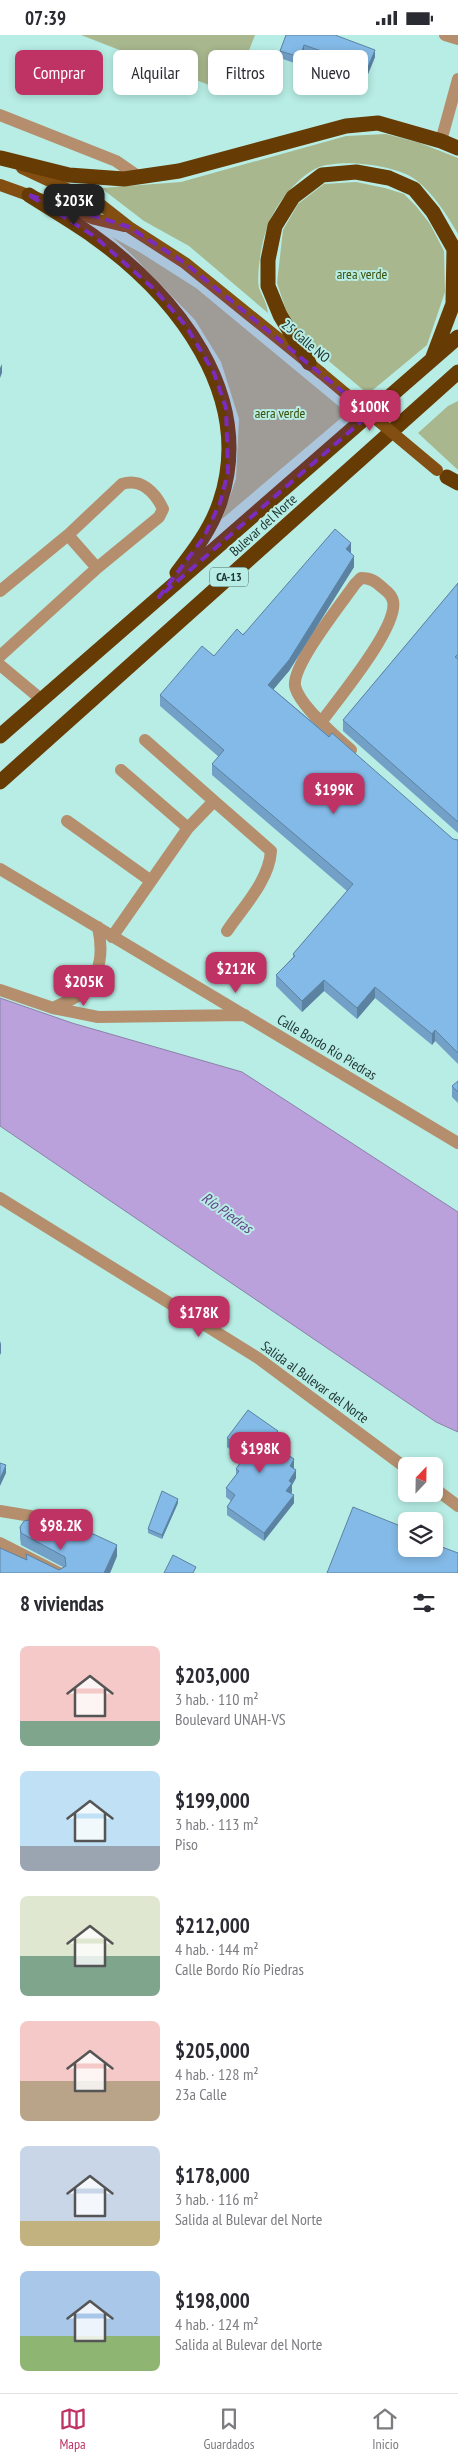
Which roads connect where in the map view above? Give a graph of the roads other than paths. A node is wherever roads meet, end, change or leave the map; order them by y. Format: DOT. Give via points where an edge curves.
graph roads {
  1 [pos="445,35"];
  2 [pos="458,39"];
  3 [pos="458,79"];
  4 [pos="0,115"];
  5 [pos="441,141"];
  6 [pos="458,148"];
  7 [pos="1,158"];
  8 [pos="139,177"];
  9 [pos="0,185"];
  10 [pos="29,195"];
  11 [pos="128,227"];
  12 [pos="458,337"];
  13 [pos="432,360"];
  14 [pos="309,363"];
  15 [pos="458,372"];
  16 [pos="458,387"];
  17 [pos="426,401"];
  18 [pos="450,479"];
  19 [pos="68,535"];
  20 [pos="97,569"];
  21 [pos="0,591"];
  22 [pos="159,597"];
  23 [pos="0,656"];
  24 [pos="0,665"];
  25 [pos="42,700"];
  26 [pos="322,721"];
  27 [pos="0,736"];
  28 [pos="145,740"];
  29 [pos="364,761"];
  30 [pos="121,770"];
  31 [pos="0,782"];
  32 [pos="214,801"];
  33 [pos="67,821"];
  34 [pos="188,828"];
  35 [pos="0,869"];
  36 [pos="151,881"];
  37 [pos="98,927"];
  38 [pos="227,931"];
  39 [pos="112,937"];
  40 [pos="0,990"];
  41 [pos="53,1008"];
  42 [pos="245,1015"];
  43 [pos="458,1143"];
  44 [pos="0,1198"];
  45 [pos="398,1462"];
  46 [pos="443,1495"];
  47 [pos="458,1506"];
  48 [pos="0,1511"];
  49 [pos="85,1525"];
  50 [pos="0,1543"];
  51 [pos="59,1573"];
  1 -- 2 [label="street"];
  3 -- 5 [label="street"];
  4 -- 8 [label="street" via="116,161"];
  5 -- 6 [label="highway"];
  5 -- 8 [label="highway" via="378,123 346,126 179,171"];
  7 -- 8 [label="highway" via="69,175"];
  7 -- 11 [label="main road" via="100,205"];
  9 -- 10 [label="main road"];
  10 -- 11 [label="main road" via="95,219"];
  10 -- 22 [label="highway" via="94,236 155,290 186,326 214,373 226,408 228,472 220,503 204,537"];
  11 -- 14 [label="main road, 25 Calle NO" via="206,278"];
  12 -- 13 [label="highway, Bulevar del Norte / CA-13"];
  13 -- 14 [label="highway" via="453,304 454,249 433,211 414,189 389,178 356,172 322,175 293,197 275,226 268,260 268,286 280,315"];
  13 -- 22 [label="highway, Bulevar del Norte / CA-13"];
  14 -- 18 [label="main road, 25 Calle NO, bridge"];
  15 -- 17 [label="highway, Bulevar del Norte / CA-13"];
  16 -- 17 [label="highway"];
  17 -- 31 [label="highway, Bulevar del Norte / CA-13"];
  19 -- 20 [label="street"];
  19 -- 20 [label="street" via="122,484 141,483 159,501 163,509 159,517"];
  19 -- 21 [label="street"];
  20 -- 23 [label="street"];
  22 -- 25 [label="highway, Bulevar del Norte / CA-13"];
  24 -- 25 [label="street"];
  25 -- 27 [label="highway, Bulevar del Norte / CA-13"];
  26 -- 26 [label="street" via="392,617 391,595 368,578 361,578 355,584 307,653 295,677 299,696"];
  26 -- 29 [label="street"];
  28 -- 32 [label="street"];
  30 -- 34 [label="street"];
  32 -- 34 [label="street"];
  32 -- 38 [label="street" via="271,851 270,863 260,883"];
  33 -- 36 [label="street"];
  34 -- 36 [label="street"];
  35 -- 37 [label="street, Calle Bordo Río Piedras"];
  36 -- 39 [label="street"];
  37 -- 39 [label="street, Calle Bordo Río Piedras"];
  37 -- 41 [label="street" via="101,963 84,991"];
  39 -- 42 [label="street, Calle Bordo Río Piedras"];
  40 -- 41 [label="street"];
  41 -- 42 [label="street" via="98,1017"];
  42 -- 43 [label="street, Calle Bordo Río Piedras"];
  44 -- 45 [label="street, Salida al Bulevar del Norte" via="258,1359"];
  46 -- 47 [label="street"];
  48 -- 49 [label="street"];
  50 -- 51 [label="street"];
}
